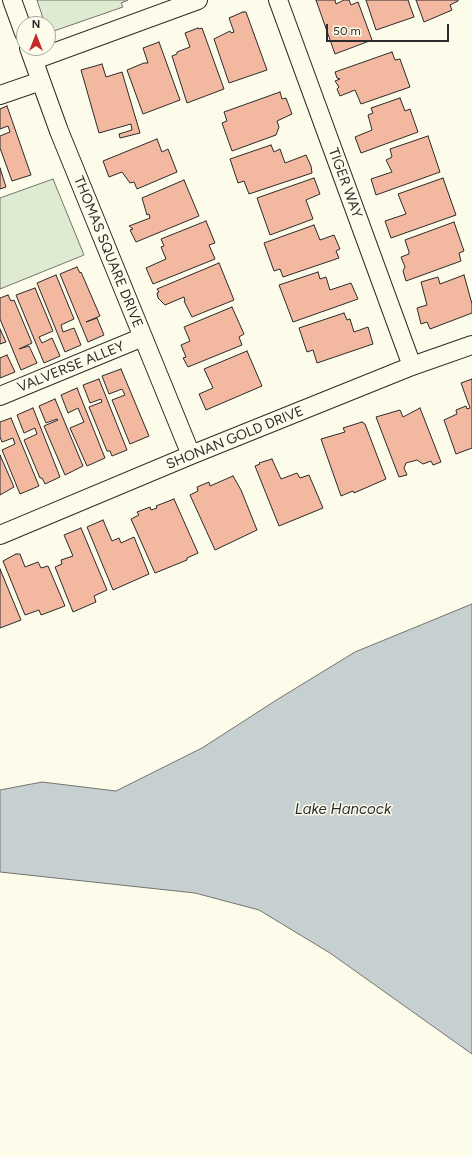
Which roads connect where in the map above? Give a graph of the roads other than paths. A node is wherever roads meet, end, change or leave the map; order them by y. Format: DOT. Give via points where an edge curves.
graph roads {
  1 [pos="12,0"];
  2 [pos="198,0"];
  3 [pos="278,0"];
  4 [pos="18,16"];
  5 [pos="56,46"];
  6 [pos="32,56"];
  7 [pos="41,81"];
  8 [pos="0,95"];
  9 [pos="143,337"];
  10 [pos="472,345"];
  11 [pos="412,366"];
  12 [pos="0,396"];
  13 [pos="191,455"];
  14 [pos="0,535"];
  1 -- 4 [label="street"];
  2 -- 5 [label="street"];
  3 -- 11 [label="street, TIGER WAY"];
  6 -- 7 [label="street, THOMAS SQUARE DRIVE"];
  7 -- 8 [label="street"];
  7 -- 9 [label="street, THOMAS SQUARE DRIVE"];
  9 -- 12 [label="street, VALVERSE ALLEY"];
  9 -- 13 [label="street, THOMAS SQUARE DRIVE"];
  10 -- 11 [label="street, SHONAN GOLD DRIVE"];
  11 -- 13 [label="street, SHONAN GOLD DRIVE"];
  13 -- 14 [label="street, SHONAN GOLD DRIVE"];
}
